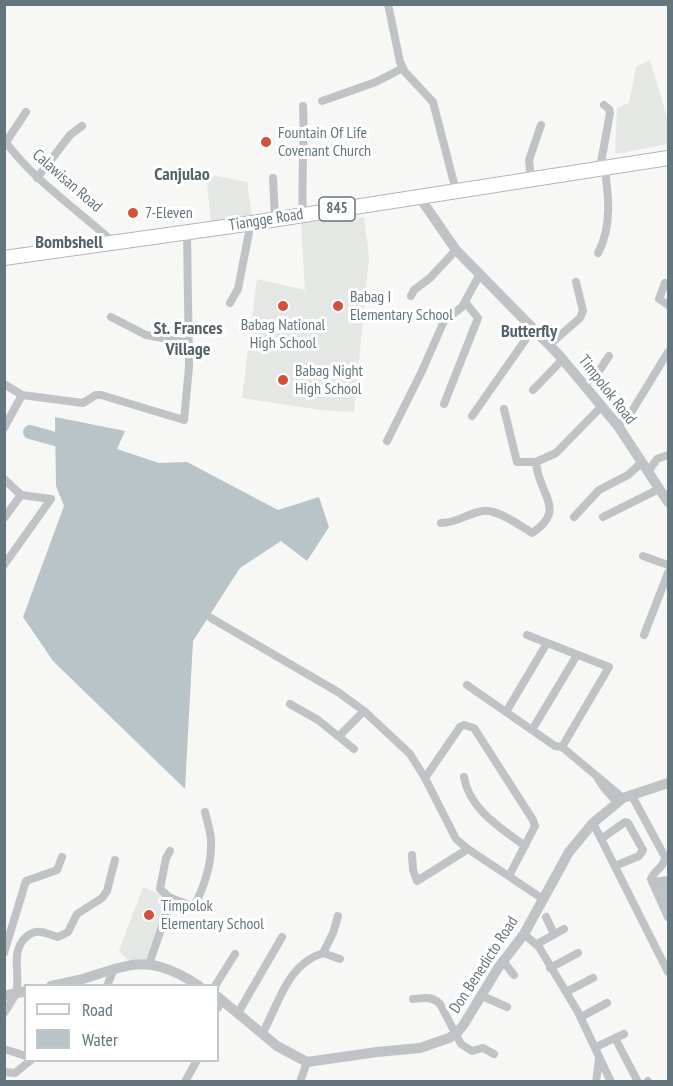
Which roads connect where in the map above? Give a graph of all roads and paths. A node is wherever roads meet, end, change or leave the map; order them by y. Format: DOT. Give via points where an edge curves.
graph roads {
  1 [pos="388,4"];
  2 [pos="403,68"];
  3 [pos="322,101"];
  4 [pos="604,105"];
  5 [pos="303,106"];
  6 [pos="26,112"];
  7 [pos="541,125"];
  8 [pos="82,126"];
  9 [pos="5,141"];
  10 [pos="669,158"];
  11 [pos="603,168"];
  12 [pos="37,178"];
  13 [pos="273,178"];
  14 [pos="531,179"];
  15 [pos="456,191"];
  16 [pos="418,195"];
  17 [pos="303,215"];
  18 [pos="275,219"];
  19 [pos="251,222"];
  20 [pos="187,232"];
  21 [pos="113,242"];
  22 [pos="456,250"];
  23 [pos="598,253"];
  24 [pos="4,258"];
  25 [pos="480,274"];
  26 [pos="576,282"];
  27 [pos="665,283"];
  28 [pos="411,296"];
  29 [pos="465,302"];
  30 [pos="230,303"];
  31 [pos="669,305"];
  32 [pos="111,316"];
  33 [pos="533,329"];
  34 [pos="189,343"];
  35 [pos="549,345"];
  36 [pos="669,352"];
  37 [pos="609,356"];
  38 [pos="563,359"];
  39 [pos="4,384"];
  40 [pos="584,385"];
  41 [pos="534,390"];
  42 [pos="22,395"];
  43 [pos="444,404"];
  44 [pos="602,406"];
  45 [pos="504,409"];
  46 [pos="472,416"];
  47 [pos="618,426"];
  48 [pos="4,428"];
  49 [pos="387,441"];
  50 [pos="669,454"];
  51 [pos="536,462"];
  52 [pos="645,468"];
  53 [pos="4,479"];
  54 [pos="659,489"];
  55 [pos="21,495"];
  56 [pos="669,502"];
  57 [pos="574,517"];
  58 [pos="603,517"];
  59 [pos="4,518"];
  60 [pos="441,523"];
  61 [pos="643,556"];
  62 [pos="669,565"];
  63 [pos="4,566"];
  64 [pos="669,573"];
  65 [pos="211,618"];
  66 [pos="527,635"];
  67 [pos="644,635"];
  68 [pos="547,643"];
  69 [pos="577,655"];
  70 [pos="467,685"];
  71 [pos="290,704"];
  72 [pos="364,711"];
  73 [pos="506,712"];
  74 [pos="532,730"];
  75 [pos="339,736"];
  76 [pos="562,747"];
  77 [pos="354,749"];
  78 [pos="464,777"];
  79 [pos="425,778"];
  80 [pos="669,783"];
  81 [pos="624,798"];
  82 [pos="205,812"];
  83 [pos="593,824"];
  84 [pos="601,839"];
  85 [pos="525,846"];
  86 [pos="468,849"];
  87 [pos="170,851"];
  88 [pos="412,855"];
  89 [pos="62,857"];
  90 [pos="115,860"];
  91 [pos="615,866"];
  92 [pos="509,876"];
  93 [pos="172,898"];
  94 [pos="543,899"];
  95 [pos="338,916"];
  96 [pos="546,917"];
  97 [pos="669,917"];
  98 [pos="564,929"];
  99 [pos="524,934"];
  100 [pos="554,934"];
  101 [pos="282,937"];
  102 [pos="537,944"];
  103 [pos="4,953"];
  104 [pos="323,953"];
  105 [pos="578,953"];
  106 [pos="235,954"];
  107 [pos="340,959"];
  108 [pos="503,962"];
  109 [pos="149,964"];
  110 [pos="550,968"];
  111 [pos="114,969"];
  112 [pos="669,972"];
  113 [pos="514,975"];
  114 [pos="592,978"];
  115 [pos="61,984"];
  116 [pos="108,984"];
  117 [pos="196,984"];
  118 [pos="216,984"];
  119 [pos="21,992"];
  120 [pos="566,992"];
  121 [pos="4,996"];
  122 [pos="482,996"];
  123 [pos="413,999"];
  124 [pos="219,1002"];
  125 [pos="607,1003"];
  126 [pos="507,1007"];
  127 [pos="4,1013"];
  128 [pos="238,1013"];
  129 [pos="581,1017"];
  130 [pos="262,1034"];
  131 [pos="456,1034"];
  132 [pos="596,1047"];
  133 [pos="4,1049"];
  134 [pos="494,1054"];
  135 [pos="24,1055"];
  136 [pos="599,1059"];
  137 [pos="29,1062"];
  138 [pos="196,1062"];
  139 [pos="307,1062"];
  140 [pos="4,1072"];
  141 [pos="185,1082"];
  142 [pos="300,1082"];
  143 [pos="596,1082"];
  144 [pos="611,1082"];
  145 [pos="638,1082"];
  1 -- 2 [label="street"];
  2 -- 3 [label="street"];
  2 -- 15 [label="street" via="433,102"];
  4 -- 11 [label="street" via="610,113"];
  5 -- 17 [label="street"];
  6 -- 9 [label="street"];
  7 -- 14 [label="street" via="529,160"];
  8 -- 12 [label="street" via="70,135"];
  9 -- 12 [label="street, Calawisan Road"];
  10 -- 11 [label="main road, Tiangge Road / 845"];
  11 -- 14 [label="main road, Tiangge Road / 845"];
  11 -- 23 [label="street" via="609,203 605,239"];
  12 -- 21 [label="street, Calawisan Road"];
  13 -- 18 [label="street"];
  14 -- 15 [label="main road, Tiangge Road / 845"];
  15 -- 16 [label="main road, Tiangge Road / 845"];
  16 -- 17 [label="main road, Tiangge Road / 845"];
  16 -- 22 [label="street, Timpolok Road"];
  17 -- 18 [label="main road, Tiangge Road / 845"];
  18 -- 19 [label="main road, Tiangge Road / 845"];
  19 -- 20 [label="main road, Tiangge Road / 845"];
  19 -- 30 [label="street" via="238,289"];
  20 -- 21 [label="main road, Tiangge Road / 845"];
  20 -- 34 [label="street"];
  21 -- 24 [label="main road, Tiangge Road / 845"];
  22 -- 25 [label="street, Timpolok Road"];
  22 -- 28 [label="street"];
  25 -- 29 [label="street"];
  25 -- 33 [label="street, Timpolok Road"];
  26 -- 35 [label="street" via="583,311"];
  27 -- 31 [label="street" via="659,298"];
  29 -- 43 [label="street" via="478,318"];
  29 -- 49 [label="street" via="444,321"];
  32 -- 34 [label="street" via="146,335"];
  33 -- 35 [label="street, Timpolok Road"];
  33 -- 46 [label="street"];
  34 -- 42 [label="street" via="184,420 101,395 83,403"];
  35 -- 38 [label="street, Timpolok Road"];
  36 -- 47 [label="street" via="629,416"];
  37 -- 40 [label="street"];
  38 -- 40 [label="street, Timpolok Road"];
  38 -- 41 [label="street"];
  39 -- 42 [label="street"];
  40 -- 44 [label="street, Timpolok Road"];
  42 -- 48 [label="street"];
  44 -- 47 [label="street, Timpolok Road"];
  44 -- 51 [label="street" via="556,453"];
  45 -- 51 [label="street" via="517,462"];
  47 -- 52 [label="street, Timpolok Road"];
  50 -- 52 [label="street"];
  51 -- 60 [label="street" via="550,510 547,520 532,533 486,510"];
  52 -- 54 [label="street, Timpolok Road"];
  52 -- 57 [label="street" via="599,490"];
  53 -- 55 [label="street"];
  54 -- 56 [label="street, Timpolok Road"];
  54 -- 58 [label="street"];
  55 -- 59 [label="street"];
  55 -- 63 [label="street" via="51,499"];
  61 -- 62 [label="street"];
  64 -- 67 [label="street"];
  65 -- 72 [label="street"];
  66 -- 68 [label="street"];
  68 -- 69 [label="street"];
  68 -- 73 [label="street"];
  69 -- 74 [label="street"];
  69 -- 76 [label="street" via="609,667"];
  70 -- 73 [label="street"];
  71 -- 75 [label="street"];
  72 -- 75 [label="street"];
  72 -- 79 [label="street" via="410,754"];
  73 -- 74 [label="street"];
  74 -- 76 [label="street"];
  75 -- 77 [label="street"];
  76 -- 81 [label="street"];
  78 -- 85 [label="street" via="487,818"];
  79 -- 85 [label="street" via="460,727 474,728 533,820 535,826"];
  79 -- 86 [label="street" via="456,839"];
  80 -- 81 [label="street, Don Benedicto Road"];
  81 -- 83 [label="street, Don Benedicto Road"];
  81 -- 97 [label="street" via="665,857 651,879"];
  82 -- 93 [label="street" via="212,840 201,894 194,906"];
  83 -- 84 [label="street"];
  83 -- 94 [label="street, Don Benedicto Road" via="569,852"];
  84 -- 91 [label="street"];
  84 -- 91 [label="street" via="625,822 643,850 639,856"];
  85 -- 92 [label="street"];
  86 -- 88 [label="street" via="417,881"];
  86 -- 92 [label="street"];
  87 -- 93 [label="street" via="160,889"];
  89 -- 103 [label="street" via="57,870 26,881"];
  90 -- 119 [label="street" via="107,891 77,914 68,932 58,937 39,930 21,942 17,953"];
  91 -- 112 [label="street"];
  92 -- 94 [label="street"];
  93 -- 109 [label="street"];
  94 -- 99 [label="street, Don Benedicto Road"];
  95 -- 104 [label="street"];
  96 -- 100 [label="street"];
  98 -- 100 [label="street"];
  99 -- 102 [label="street"];
  99 -- 108 [label="street, Don Benedicto Road"];
  100 -- 102 [label="street"];
  101 -- 128 [label="street"];
  102 -- 110 [label="street"];
  104 -- 107 [label="street"];
  104 -- 130 [label="street" via="310,958 292,975"];
  105 -- 110 [label="street"];
  106 -- 118 [label="street"];
  108 -- 113 [label="street"];
  108 -- 122 [label="street, Don Benedicto Road"];
  109 -- 111 [label="street"];
  109 -- 117 [label="street"];
  110 -- 120 [label="street"];
  111 -- 115 [label="street"];
  111 -- 116 [label="street"];
  114 -- 120 [label="street"];
  119 -- 121 [label="street"];
  119 -- 127 [label="street"];
  120 -- 129 [label="street"];
  122 -- 126 [label="street"];
  122 -- 131 [label="street, Don Benedicto Road"];
  123 -- 131 [label="street" via="436,1000"];
  124 -- 128 [label="street"];
  125 -- 129 [label="street"];
  128 -- 130 [label="street"];
  129 -- 132 [label="street"];
  130 -- 139 [label="street"];
  131 -- 134 [label="street" via="472,1051 483,1048"];
  131 -- 139 [label="street, Don Benedicto Road" via="420,1048"];
  132 -- 136 [label="street"];
  132 -- 145 [label="street" via="620,1036"];
  133 -- 135 [label="street"];
  136 -- 143 [label="street"];
  136 -- 144 [label="street"];
  137 -- 140 [label="street" via="15,1073"];
  138 -- 141 [label="street"];
  139 -- 142 [label="street"];
}
